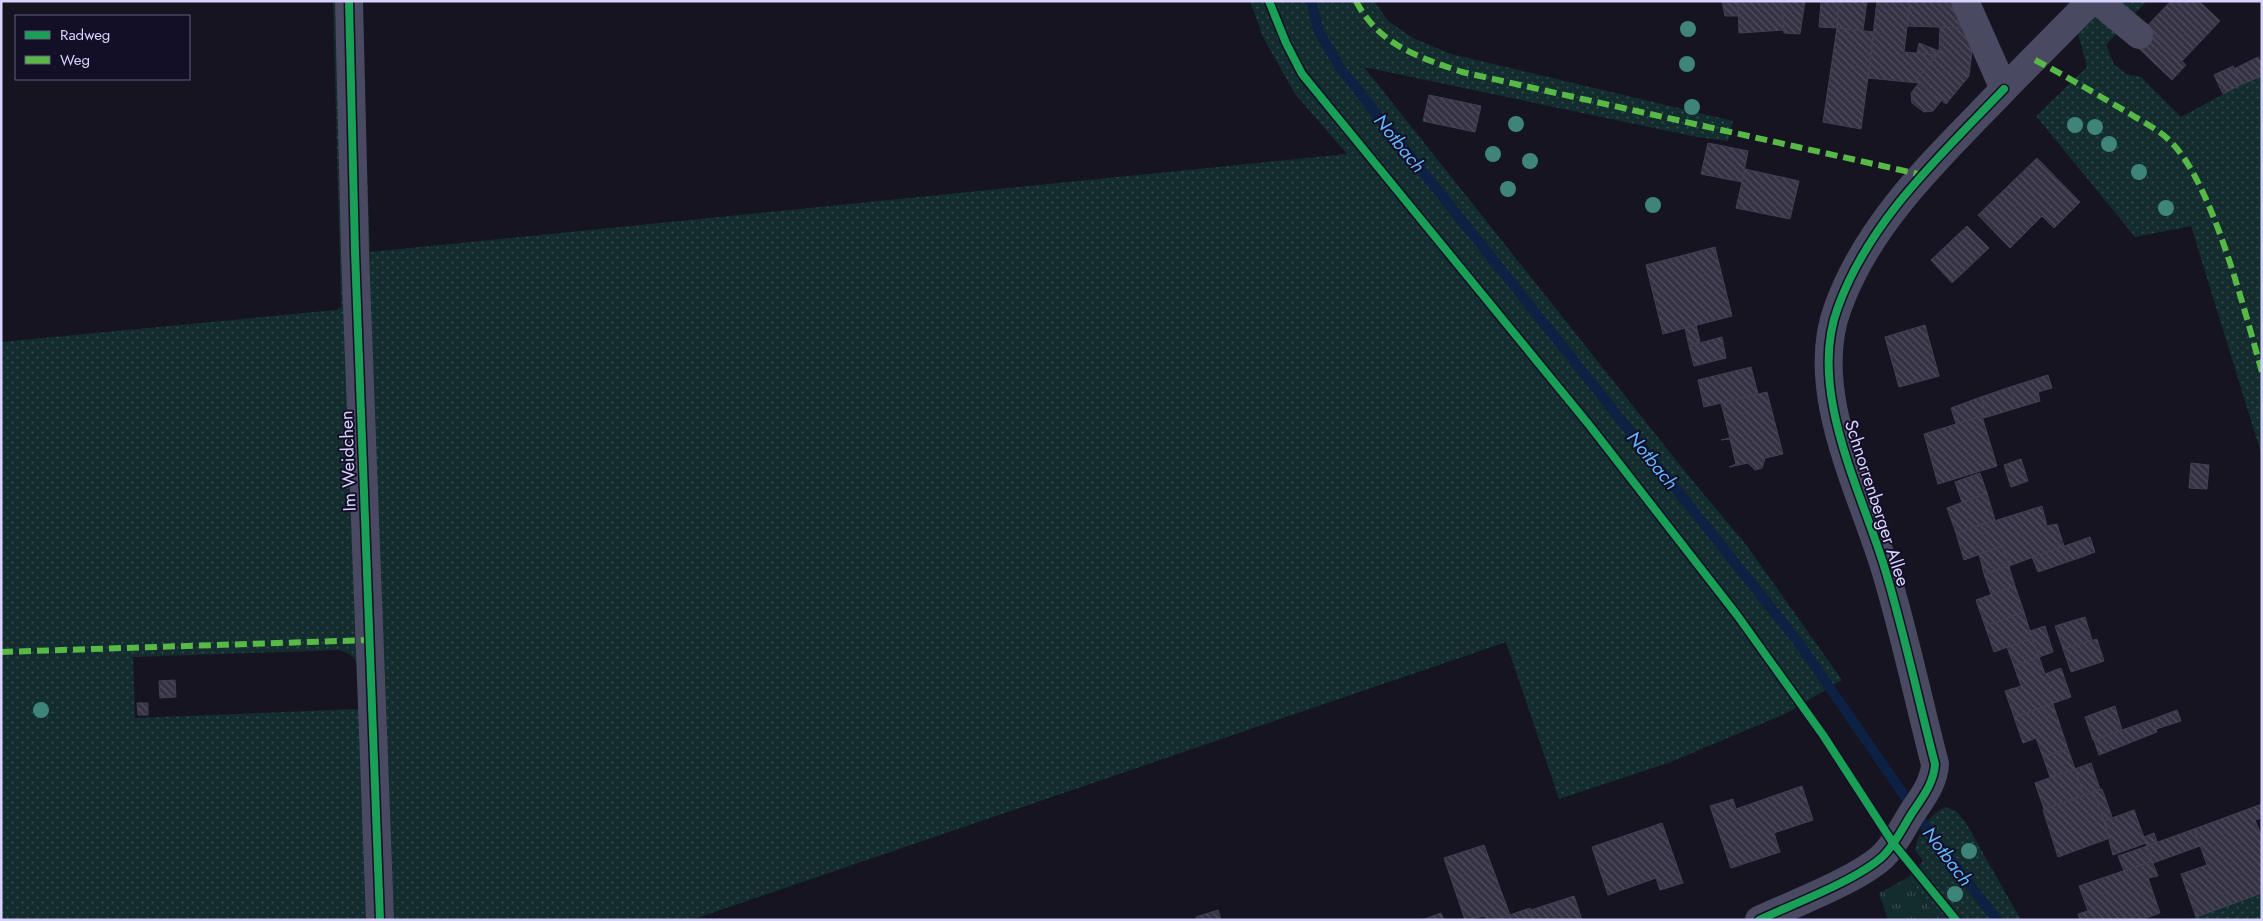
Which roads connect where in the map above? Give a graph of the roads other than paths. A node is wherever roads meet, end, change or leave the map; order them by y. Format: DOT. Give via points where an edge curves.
graph roads {
  1 [pos="349,1"];
  2 [pos="1965,1"];
  3 [pos="2091,1"];
  4 [pos="2098,1"];
  5 [pos="2139,35"];
  6 [pos="2004,89"];
  7 [pos="380,920"];
  8 [pos="1758,920"];
  1 -- 7 [label="street, Im Weidchen"];
  2 -- 6 [label="street"];
  3 -- 6 [label="street, Schnorrenberger Allee"];
  4 -- 5 [label="street"];
  6 -- 8 [label="street, Schnorrenberger Allee" via="1903,197 1876,233 1844,292 1832,324 1830,340 1833,415 1884,568 1935,764 1932,779 1887,851 1871,864"];
}
